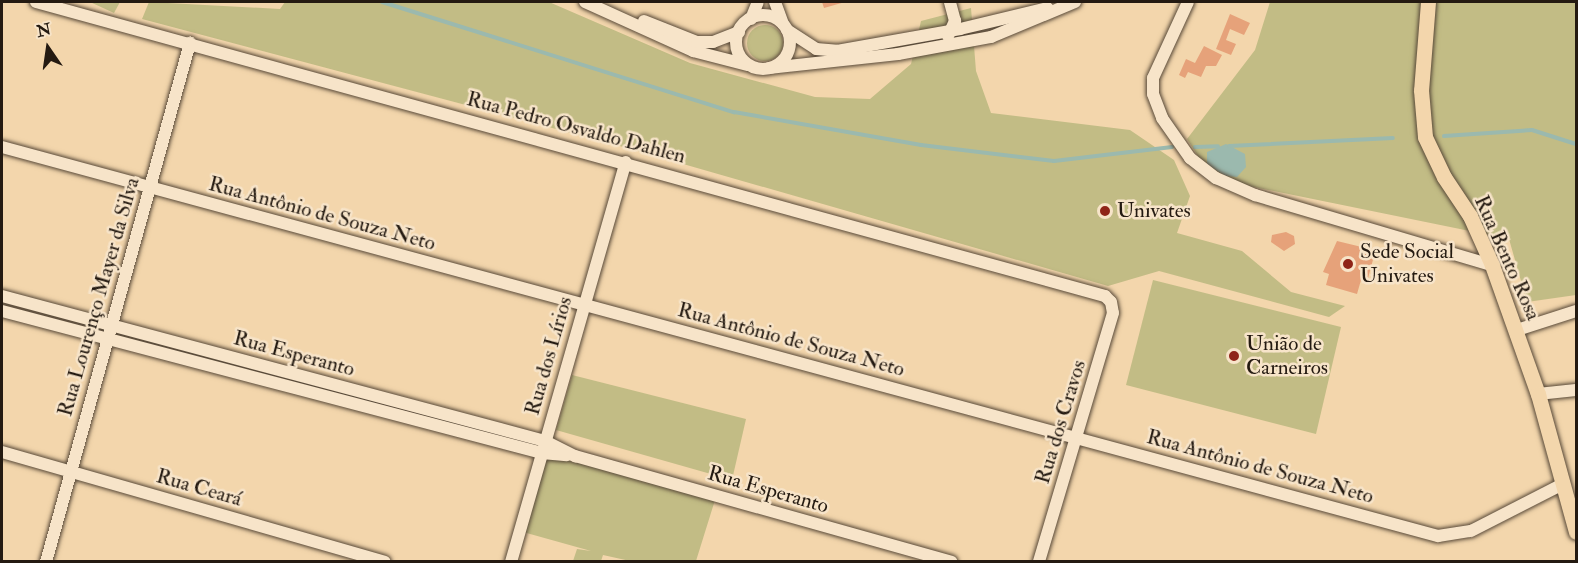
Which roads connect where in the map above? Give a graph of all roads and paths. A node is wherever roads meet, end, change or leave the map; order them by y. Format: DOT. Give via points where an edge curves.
graph roads {
  1 [pos="36,2"];
  2 [pos="585,2"];
  3 [pos="601,2"];
  4 [pos="758,2"];
  5 [pos="775,2"];
  6 [pos="950,2"];
  7 [pos="1075,2"];
  8 [pos="1188,2"];
  9 [pos="1428,2"];
  10 [pos="751,18"];
  11 [pos="785,27"];
  12 [pos="952,30"];
  13 [pos="739,32"];
  14 [pos="190,43"];
  15 [pos="940,47"];
  16 [pos="748,65"];
  17 [pos="769,68"];
  18 [pos="2,147"];
  19 [pos="626,162"];
  20 [pos="150,188"];
  21 [pos="1492,265"];
  22 [pos="2,296"];
  23 [pos="1105,296"];
  24 [pos="583,305"];
  25 [pos="2,311"];
  26 [pos="1576,311"];
  27 [pos="110,326"];
  28 [pos="1516,330"];
  29 [pos="106,340"];
  30 [pos="240,360"];
  31 [pos="235,373"];
  32 [pos="1576,390"];
  33 [pos="1538,394"];
  34 [pos="398,401"];
  35 [pos="394,414"];
  36 [pos="1077,437"];
  37 [pos="544,447"];
  38 [pos="2,453"];
  39 [pos="70,471"];
  40 [pos="1563,484"];
  41 [pos="1573,506"];
  42 [pos="1576,532"];
  43 [pos="46,561"];
  44 [pos="385,561"];
  45 [pos="511,561"];
  46 [pos="951,561"];
  47 [pos="1039,561"];
  1 -- 14 [label="street, Rua Pedro Osvaldo Dahlen"];
  2 -- 16 [label="street" via="693,51"];
  3 -- 13 [label="street" via="697,42 713,42"];
  4 -- 10 [label="street"];
  5 -- 11 [label="street"];
  6 -- 12 [label="street" via="955,21"];
  7 -- 12 [label="street"];
  7 -- 15 [label="street" via="991,37"];
  8 -- 21 [label="street" via="1153,78 1153,94 1162,118 1190,158 1216,178 1255,195"];
  9 -- 21 [label="main road, Rua Bento Rosa" via="1421,90 1425,136 1444,177 1470,216"];
  10 -- 11 [label="street" via="771,17"];
  10 -- 13 [label="street"];
  11 -- 12 [label="street" via="816,49 837,51"];
  11 -- 17 [label="street" via="789,51 781,62"];
  12 -- 15 [label="street"];
  13 -- 16 [label="street" via="737,48"];
  14 -- 19 [label="street, Rua Pedro Osvaldo Dahlen"];
  14 -- 20 [label="street, Rua Lourenço Mayer da Silva"];
  15 -- 17 [label="street" via="800,68"];
  16 -- 17 [label="street"];
  18 -- 20 [label="street, Rua Antônio de Souza Neto"];
  19 -- 23 [label="street, Rua Pedro Osvaldo Dahlen"];
  19 -- 24 [label="street, Rua dos Lírios"];
  20 -- 24 [label="street, Rua Antônio de Souza Neto"];
  20 -- 27 [label="street, Rua Lourenço Mayer da Silva"];
  21 -- 28 [label="main road, Rua Bento Rosa"];
  22 -- 27 [label="street, Rua Esperanto"];
  23 -- 36 [label="street, Rua dos Cravos" via="1112,302 1113,313"];
  24 -- 36 [label="street, Rua Antônio de Souza Neto"];
  24 -- 37 [label="street, Rua dos Lírios"];
  25 -- 29 [label="street, Rua Esperanto"];
  26 -- 28 [label="street"];
  27 -- 29 [label="street, Rua Lourenço Mayer da Silva"];
  27 -- 30 [label="street, Rua Esperanto"];
  28 -- 33 [label="main road, Rua Bento Rosa"];
  29 -- 31 [label="street, Rua Esperanto"];
  29 -- 39 [label="street, Rua Lourenço Mayer da Silva"];
  30 -- 31 [label="street"];
  30 -- 34 [label="street, Rua Esperanto"];
  31 -- 35 [label="street, Rua Esperanto"];
  32 -- 33 [label="street"];
  33 -- 40 [label="main road, Rua Bento Rosa"];
  34 -- 35 [label="street"];
  34 -- 37 [label="street, Rua Esperanto"];
  35 -- 37 [label="street, Rua Esperanto"];
  36 -- 40 [label="street, Rua Antônio de Souza Neto" via="1438,536 1471,531"];
  36 -- 47 [label="street, Rua dos Cravos"];
  37 -- 45 [label="street, Rua dos Lírios"];
  37 -- 46 [label="street, Rua Esperanto"];
  38 -- 39 [label="street, Rua Ceará"];
  39 -- 43 [label="street, Rua Lourenço Mayer da Silva"];
  39 -- 44 [label="street, Rua Ceará"];
  40 -- 41 [label="main road, Rua Bento Rosa"];
  41 -- 42 [label="main road, Rua Bento Rosa"];
}
